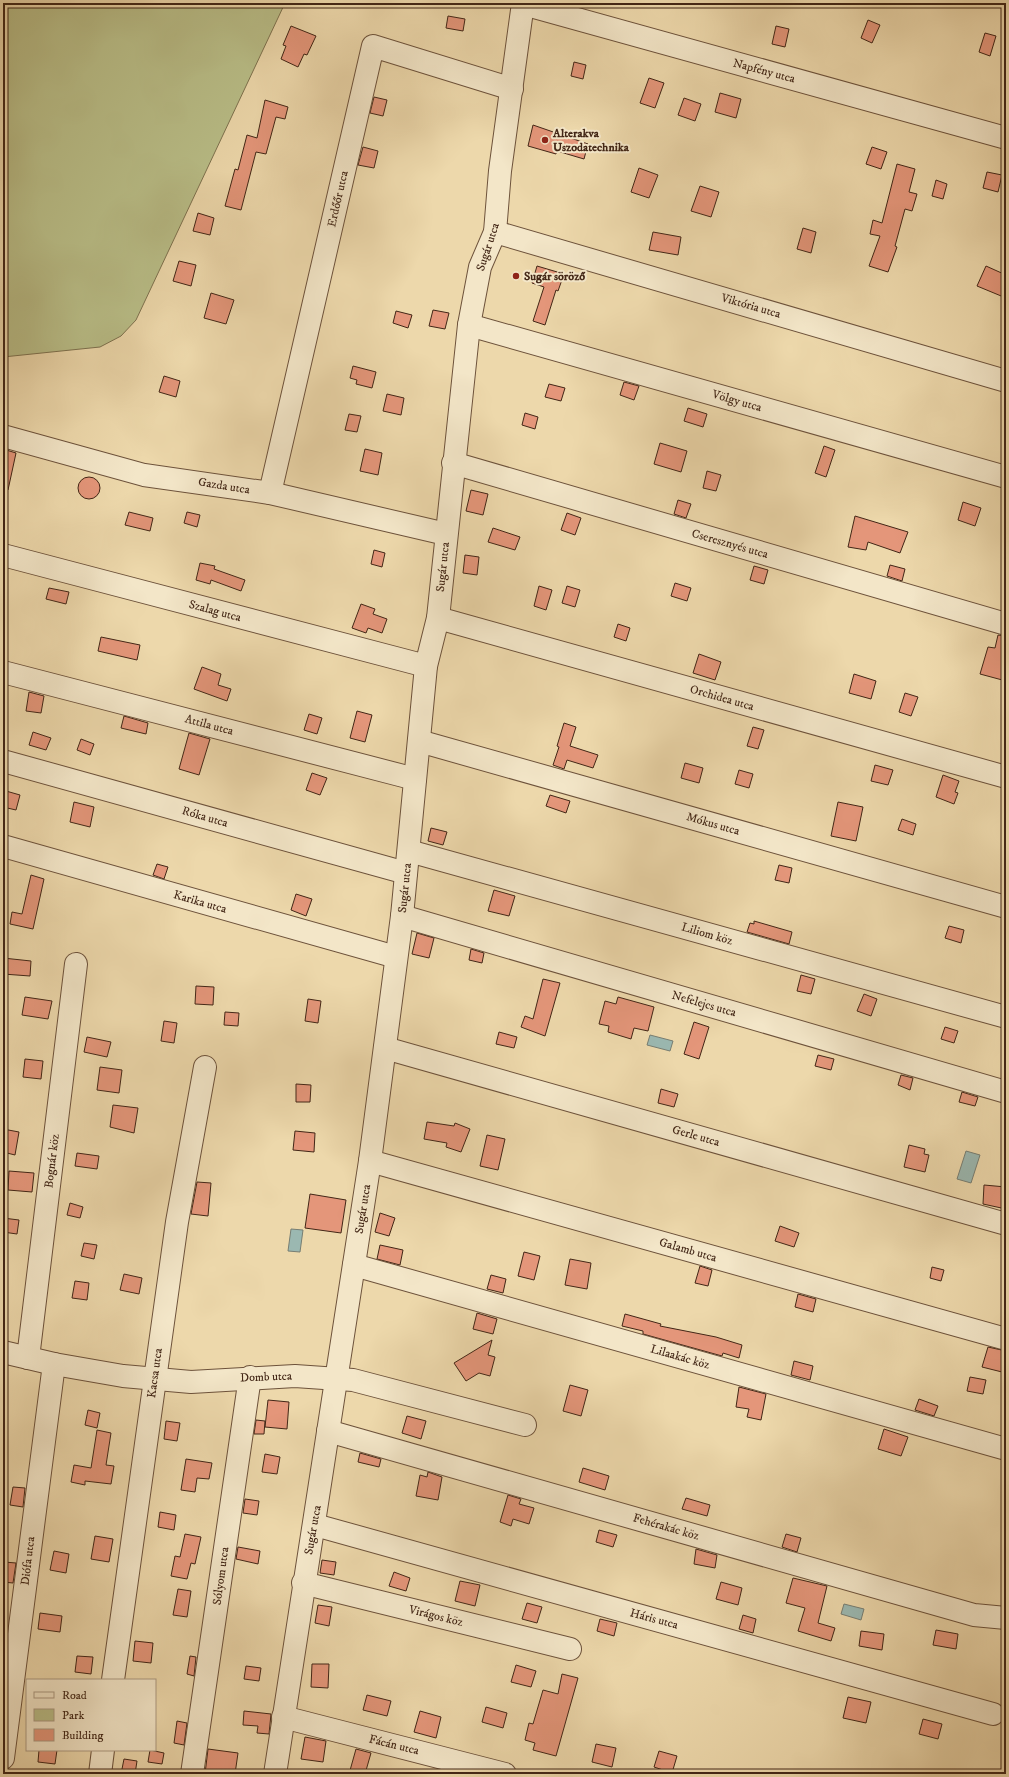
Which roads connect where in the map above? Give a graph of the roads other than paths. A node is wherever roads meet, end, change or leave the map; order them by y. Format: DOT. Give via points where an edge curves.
graph roads {
  1 [pos="523,4"];
  2 [pos="512,89"];
  3 [pos="1006,138"];
  4 [pos="495,232"];
  5 [pos="469,325"];
  6 [pos="1006,381"];
  7 [pos="3,436"];
  8 [pos="453,464"];
  9 [pos="1006,477"];
  10 [pos="270,493"];
  11 [pos="446,534"];
  12 [pos="3,555"];
  13 [pos="438,618"];
  14 [pos="1006,624"];
  15 [pos="426,666"];
  16 [pos="3,672"];
  17 [pos="419,741"];
  18 [pos="3,761"];
  19 [pos="1006,777"];
  20 [pos="415,779"];
  21 [pos="3,846"];
  22 [pos="409,851"];
  23 [pos="406,873"];
  24 [pos="1006,907"];
  25 [pos="402,916"];
  26 [pos="396,957"];
  27 [pos="76,964"];
  28 [pos="1006,1017"];
  29 [pos="385,1048"];
  30 [pos="205,1067"];
  31 [pos="1006,1092"];
  32 [pos="370,1161"];
  33 [pos="1006,1224"];
  34 [pos="354,1265"];
  35 [pos="1006,1339"];
  36 [pos="3,1352"];
  37 [pos="28,1358"];
  38 [pos="54,1364"];
  39 [pos="250,1377"];
  40 [pos="155,1378"];
  41 [pos="335,1379"];
  42 [pos="525,1425"];
  43 [pos="328,1431"];
  44 [pos="1006,1449"];
  45 [pos="315,1525"];
  46 [pos="303,1583"];
  47 [pos="1006,1618"];
  48 [pos="570,1649"];
  49 [pos="113,1679"];
  50 [pos="993,1714"];
  51 [pos="284,1717"];
  52 [pos="103,1751"];
  53 [pos="3,1758"];
  54 [pos="100,1774"];
  55 [pos="192,1774"];
  56 [pos="275,1774"];
  57 [pos="505,1774"];
  1 -- 2 [label="street, Sugár utca"];
  1 -- 3 [label="street, Napfény utca"];
  2 -- 4 [label="street, Sugár utca" via="500,171"];
  2 -- 10 [label="street, Erdőőr utca" via="373,46"];
  4 -- 5 [label="street, Sugár utca" via="480,268"];
  4 -- 6 [label="street, Viktória utca"];
  5 -- 8 [label="street, Sugár utca"];
  5 -- 9 [label="street, Völgy utca"];
  7 -- 10 [label="street, Gazda utca" via="144,474"];
  8 -- 11 [label="street, Sugár utca"];
  8 -- 14 [label="street, Cseresznyés utca"];
  10 -- 11 [label="street, Gazda utca"];
  11 -- 13 [label="street, Sugár utca"];
  12 -- 15 [label="street, Szalag utca"];
  13 -- 15 [label="street, Sugár utca"];
  13 -- 19 [label="street, Orchidea utca"];
  15 -- 17 [label="street, Sugár utca"];
  16 -- 20 [label="street, Attila utca"];
  17 -- 20 [label="street, Sugár utca"];
  17 -- 24 [label="street, Mókus utca"];
  18 -- 23 [label="street, Róka utca"];
  20 -- 22 [label="street, Sugár utca"];
  21 -- 26 [label="street, Karika utca"];
  22 -- 23 [label="street, Sugár utca"];
  22 -- 28 [label="street, Liliom köz"];
  23 -- 25 [label="street, Sugár utca"];
  25 -- 26 [label="street, Sugár utca"];
  25 -- 31 [label="street, Nefelejcs utca"];
  26 -- 29 [label="street, Sugár utca"];
  27 -- 37 [label="street, Bognár köz"];
  29 -- 32 [label="street, Sugár utca"];
  29 -- 33 [label="street, Gerle utca"];
  30 -- 40 [label="street, Kacsa utca" via="177,1222"];
  32 -- 34 [label="street, Sugár utca"];
  32 -- 35 [label="street, Galamb utca"];
  34 -- 41 [label="street, Sugár utca"];
  34 -- 44 [label="street, Lilaakác köz"];
  36 -- 37 [label="street, Domb utca"];
  37 -- 38 [label="street, Domb utca"];
  38 -- 40 [label="street, Domb utca" via="123,1376"];
  38 -- 53 [label="street, Diófa utca"];
  39 -- 40 [label="street, Domb utca" via="191,1382"];
  39 -- 41 [label="street, Domb utca" via="295,1376"];
  39 -- 55 [label="street, Sólyom utca"];
  40 -- 49 [label="street, Kacsa utca"];
  41 -- 42 [label="street, Domb utca" via="353,1380"];
  41 -- 43 [label="street, Sugár utca"];
  43 -- 45 [label="street, Sugár utca"];
  43 -- 47 [label="street, Fehérakác köz" via="974,1615"];
  45 -- 46 [label="street, Sugár utca"];
  45 -- 50 [label="street, Háris utca"];
  46 -- 48 [label="street, Virágos köz"];
  46 -- 51 [label="street, Sugár utca"];
  51 -- 56 [label="street, Sugár utca"];
  51 -- 57 [label="street, Fácán utca"];
  52 -- 54 [label="street"];
}
